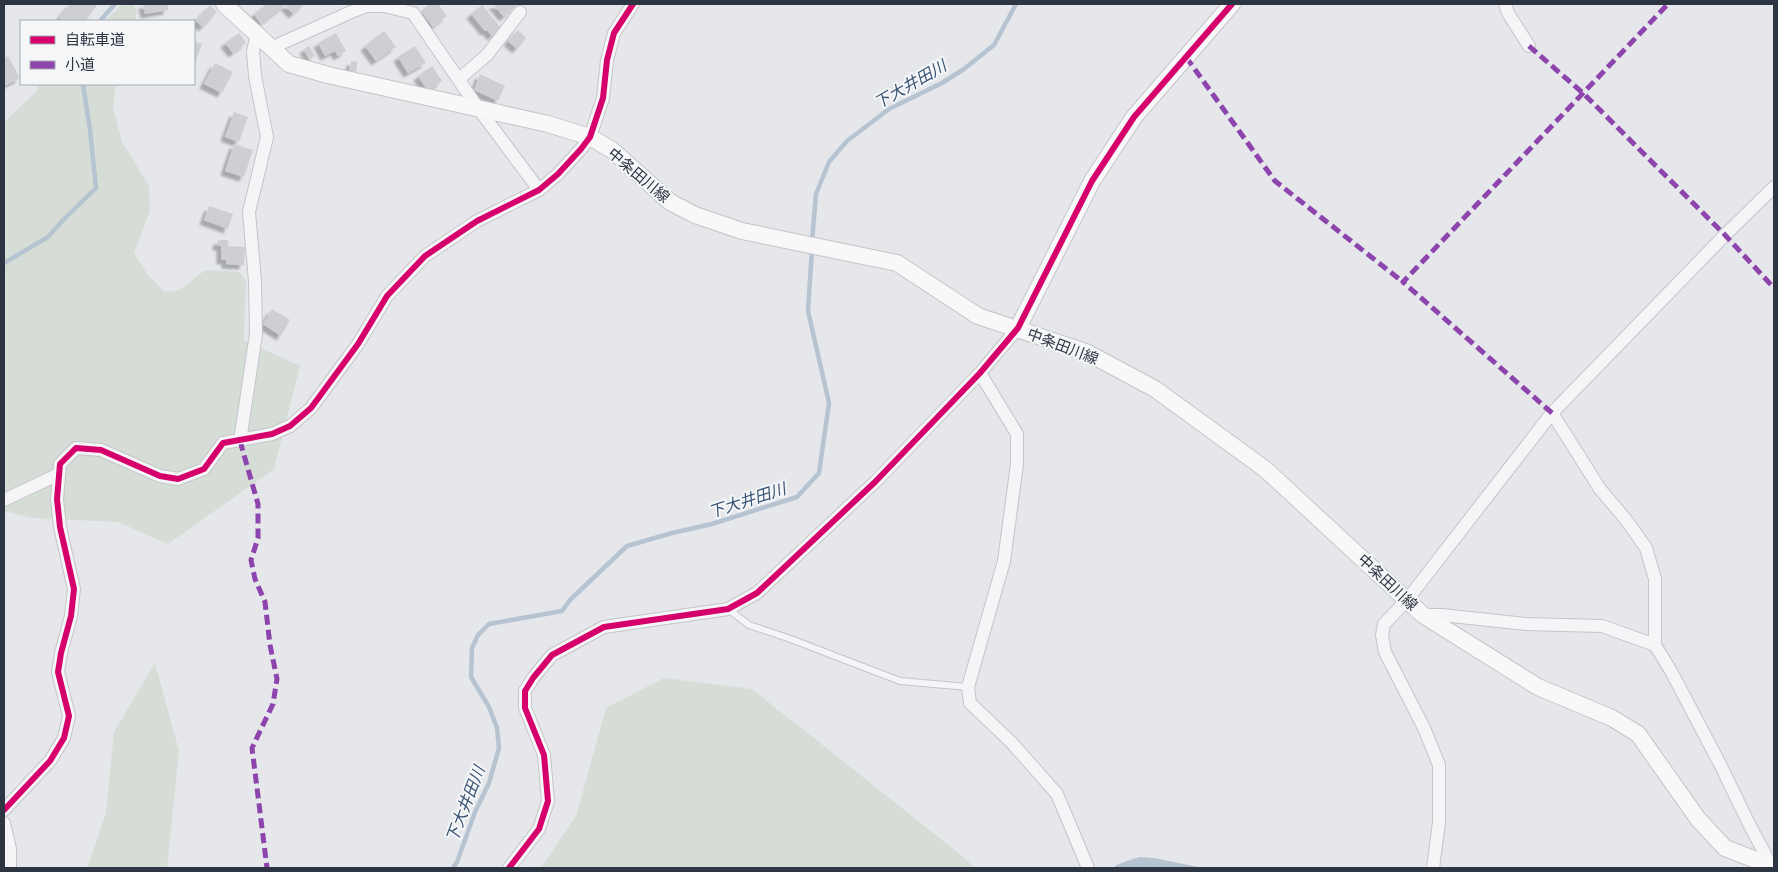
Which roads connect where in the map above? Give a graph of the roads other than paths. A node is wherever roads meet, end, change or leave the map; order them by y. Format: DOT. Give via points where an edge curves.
graph roads {
  1 [pos="224,4"];
  2 [pos="633,4"];
  3 [pos="1232,4"];
  4 [pos="1505,4"];
  5 [pos="520,12"];
  6 [pos="257,35"];
  7 [pos="1529,46"];
  8 [pos="271,48"];
  9 [pos="459,79"];
  10 [pos="478,108"];
  11 [pos="590,137"];
  12 [pos="1774,187"];
  13 [pos="539,190"];
  14 [pos="1018,328"];
  15 [pos="980,373"];
  16 [pos="1552,413"];
  17 [pos="240,440"];
  18 [pos="58,474"];
  19 [pos="4,500"];
  20 [pos="1407,600"];
  21 [pos="728,608"];
  22 [pos="1423,615"];
  23 [pos="1655,645"];
  24 [pos="968,687"];
  25 [pos="4,810"];
  26 [pos="4,823"];
  27 [pos="1773,867"];
  28 [pos="10,868"];
  29 [pos="509,868"];
  30 [pos="1088,868"];
  31 [pos="1433,868"];
  1 -- 6 [label="main road, 中条田川線"];
  2 -- 11 [label="street" via="614,33 603,98"];
  3 -- 14 [label="main road" via="1134,117 1092,181"];
  4 -- 7 [label="street"];
  5 -- 9 [label="street" via="487,55"];
  6 -- 8 [label="main road, 中条田川線"];
  6 -- 17 [label="street" via="253,51 255,76 267,137 249,212 256,334"];
  8 -- 9 [label="street" via="367,6 384,6 413,13"];
  8 -- 10 [label="main road, 中条田川線" via="289,64"];
  9 -- 10 [label="street"];
  10 -- 11 [label="main road, 中条田川線" via="573,130"];
  10 -- 13 [label="street"];
  11 -- 13 [label="street" via="558,174"];
  11 -- 14 [label="main road, 中条田川線" via="612,150 670,202 695,215 742,231 897,263 978,316"];
  12 -- 16 [label="street"];
  13 -- 17 [label="street" via="477,221 425,256 387,296 358,344 311,408 290,426 272,434"];
  14 -- 15 [label="street"];
  14 -- 20 [label="main road, 中条田川線" via="1086,352 1155,389 1265,470"];
  15 -- 21 [label="street" via="875,482 757,593"];
  15 -- 24 [label="street" via="1017,434 1017,464 1004,561"];
  16 -- 20 [label="street"];
  16 -- 23 [label="street" via="1600,490 1646,548 1655,579"];
  17 -- 18 [label="street" via="223,443 204,469 178,479 160,476 101,450 76,448 60,464"];
  18 -- 19 [label="street"];
  18 -- 25 [label="street" via="60,527 74,589 58,672 69,716 64,738 50,761"];
  20 -- 22 [label="main road, 中条田川線"];
  20 -- 31 [label="street" via="1384,624 1382,635 1384,652 1440,765 1439,822"];
  21 -- 24 [label="lane" via="749,625 900,681"];
  21 -- 29 [label="street" via="604,627 552,655 525,691 525,708 544,755 548,801 538,829"];
  22 -- 23 [label="street" via="1526,624 1602,626"];
  22 -- 27 [label="main road, 中条田川線" via="1538,687 1612,718 1638,734 1698,819 1724,848"];
  23 -- 27 [label="street"];
  24 -- 30 [label="street" via="970,703 1011,742 1057,794"];
  26 -- 28 [label="street" via="10,849"];
}
